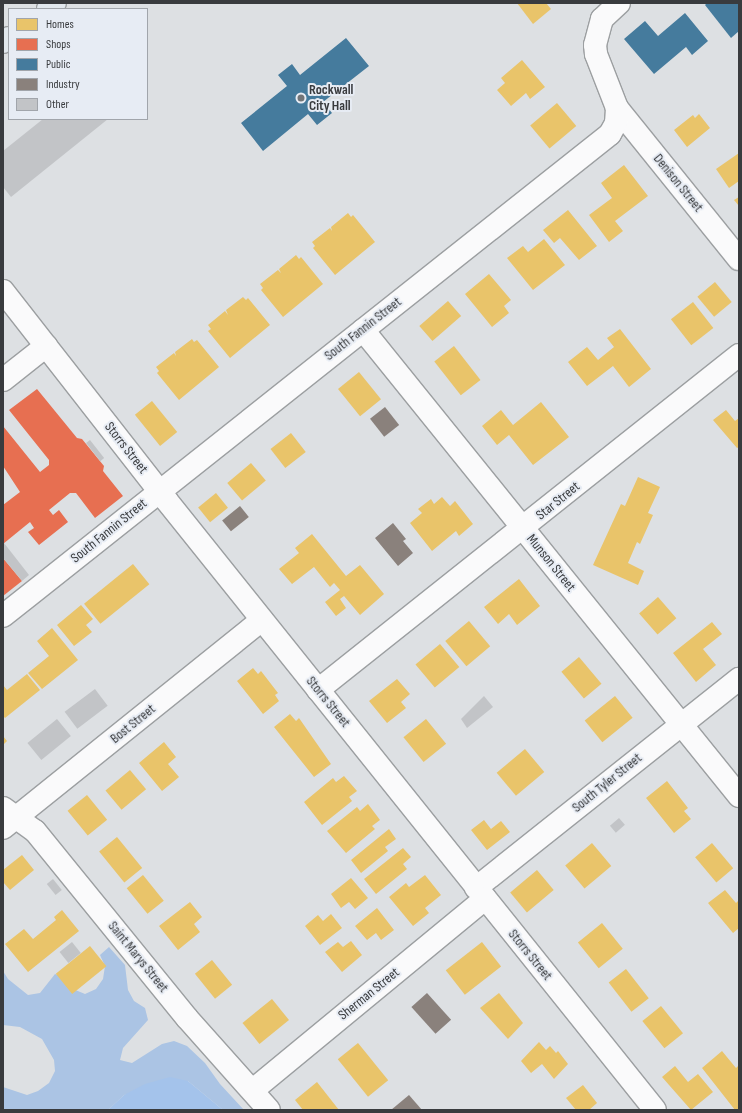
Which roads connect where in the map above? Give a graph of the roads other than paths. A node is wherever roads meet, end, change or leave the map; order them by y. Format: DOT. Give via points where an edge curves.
graph roads {
  1 [pos="619,3"];
  2 [pos="618,108"];
  3 [pos="739,259"];
  4 [pos="3,291"];
  5 [pos="362,330"];
  6 [pos="46,346"];
  7 [pos="739,355"];
  8 [pos="3,380"];
  9 [pos="159,491"];
  10 [pos="523,528"];
  11 [pos="3,616"];
  12 [pos="262,620"];
  13 [pos="739,679"];
  14 [pos="318,690"];
  15 [pos="681,724"];
  16 [pos="739,796"];
  17 [pos="7,818"];
  18 [pos="481,893"];
  19 [pos="252,1090"];
  20 [pos="269,1110"];
  21 [pos="655,1110"];
  1 -- 2 [label="street" via="602,19 595,45 596,54"];
  2 -- 3 [label="street, Denison Street"];
  2 -- 5 [label="street, South Fannin Street" via="616,122 610,134"];
  4 -- 6 [label="street, Storrs Street"];
  5 -- 9 [label="street, South Fannin Street"];
  5 -- 10 [label="street, Munson Street"];
  6 -- 8 [label="street"];
  6 -- 9 [label="street, Storrs Street"];
  7 -- 10 [label="street, Star Street"];
  9 -- 11 [label="street, South Fannin Street"];
  9 -- 12 [label="street, Storrs Street"];
  10 -- 14 [label="street, Star Street"];
  10 -- 15 [label="street, Munson Street"];
  12 -- 14 [label="street, Storrs Street"];
  12 -- 17 [label="street, Bost Street"];
  13 -- 15 [label="street, South Tyler Street"];
  14 -- 18 [label="street, Storrs Street"];
  15 -- 16 [label="street, Munson Street"];
  15 -- 18 [label="street, South Tyler Street"];
  17 -- 19 [label="street, Saint Marys Street" via="35,831 187,1018"];
  18 -- 19 [label="street, Sherman Street"];
  18 -- 21 [label="street, Storrs Street"];
  19 -- 20 [label="street, Saint Marys Street"];
}
